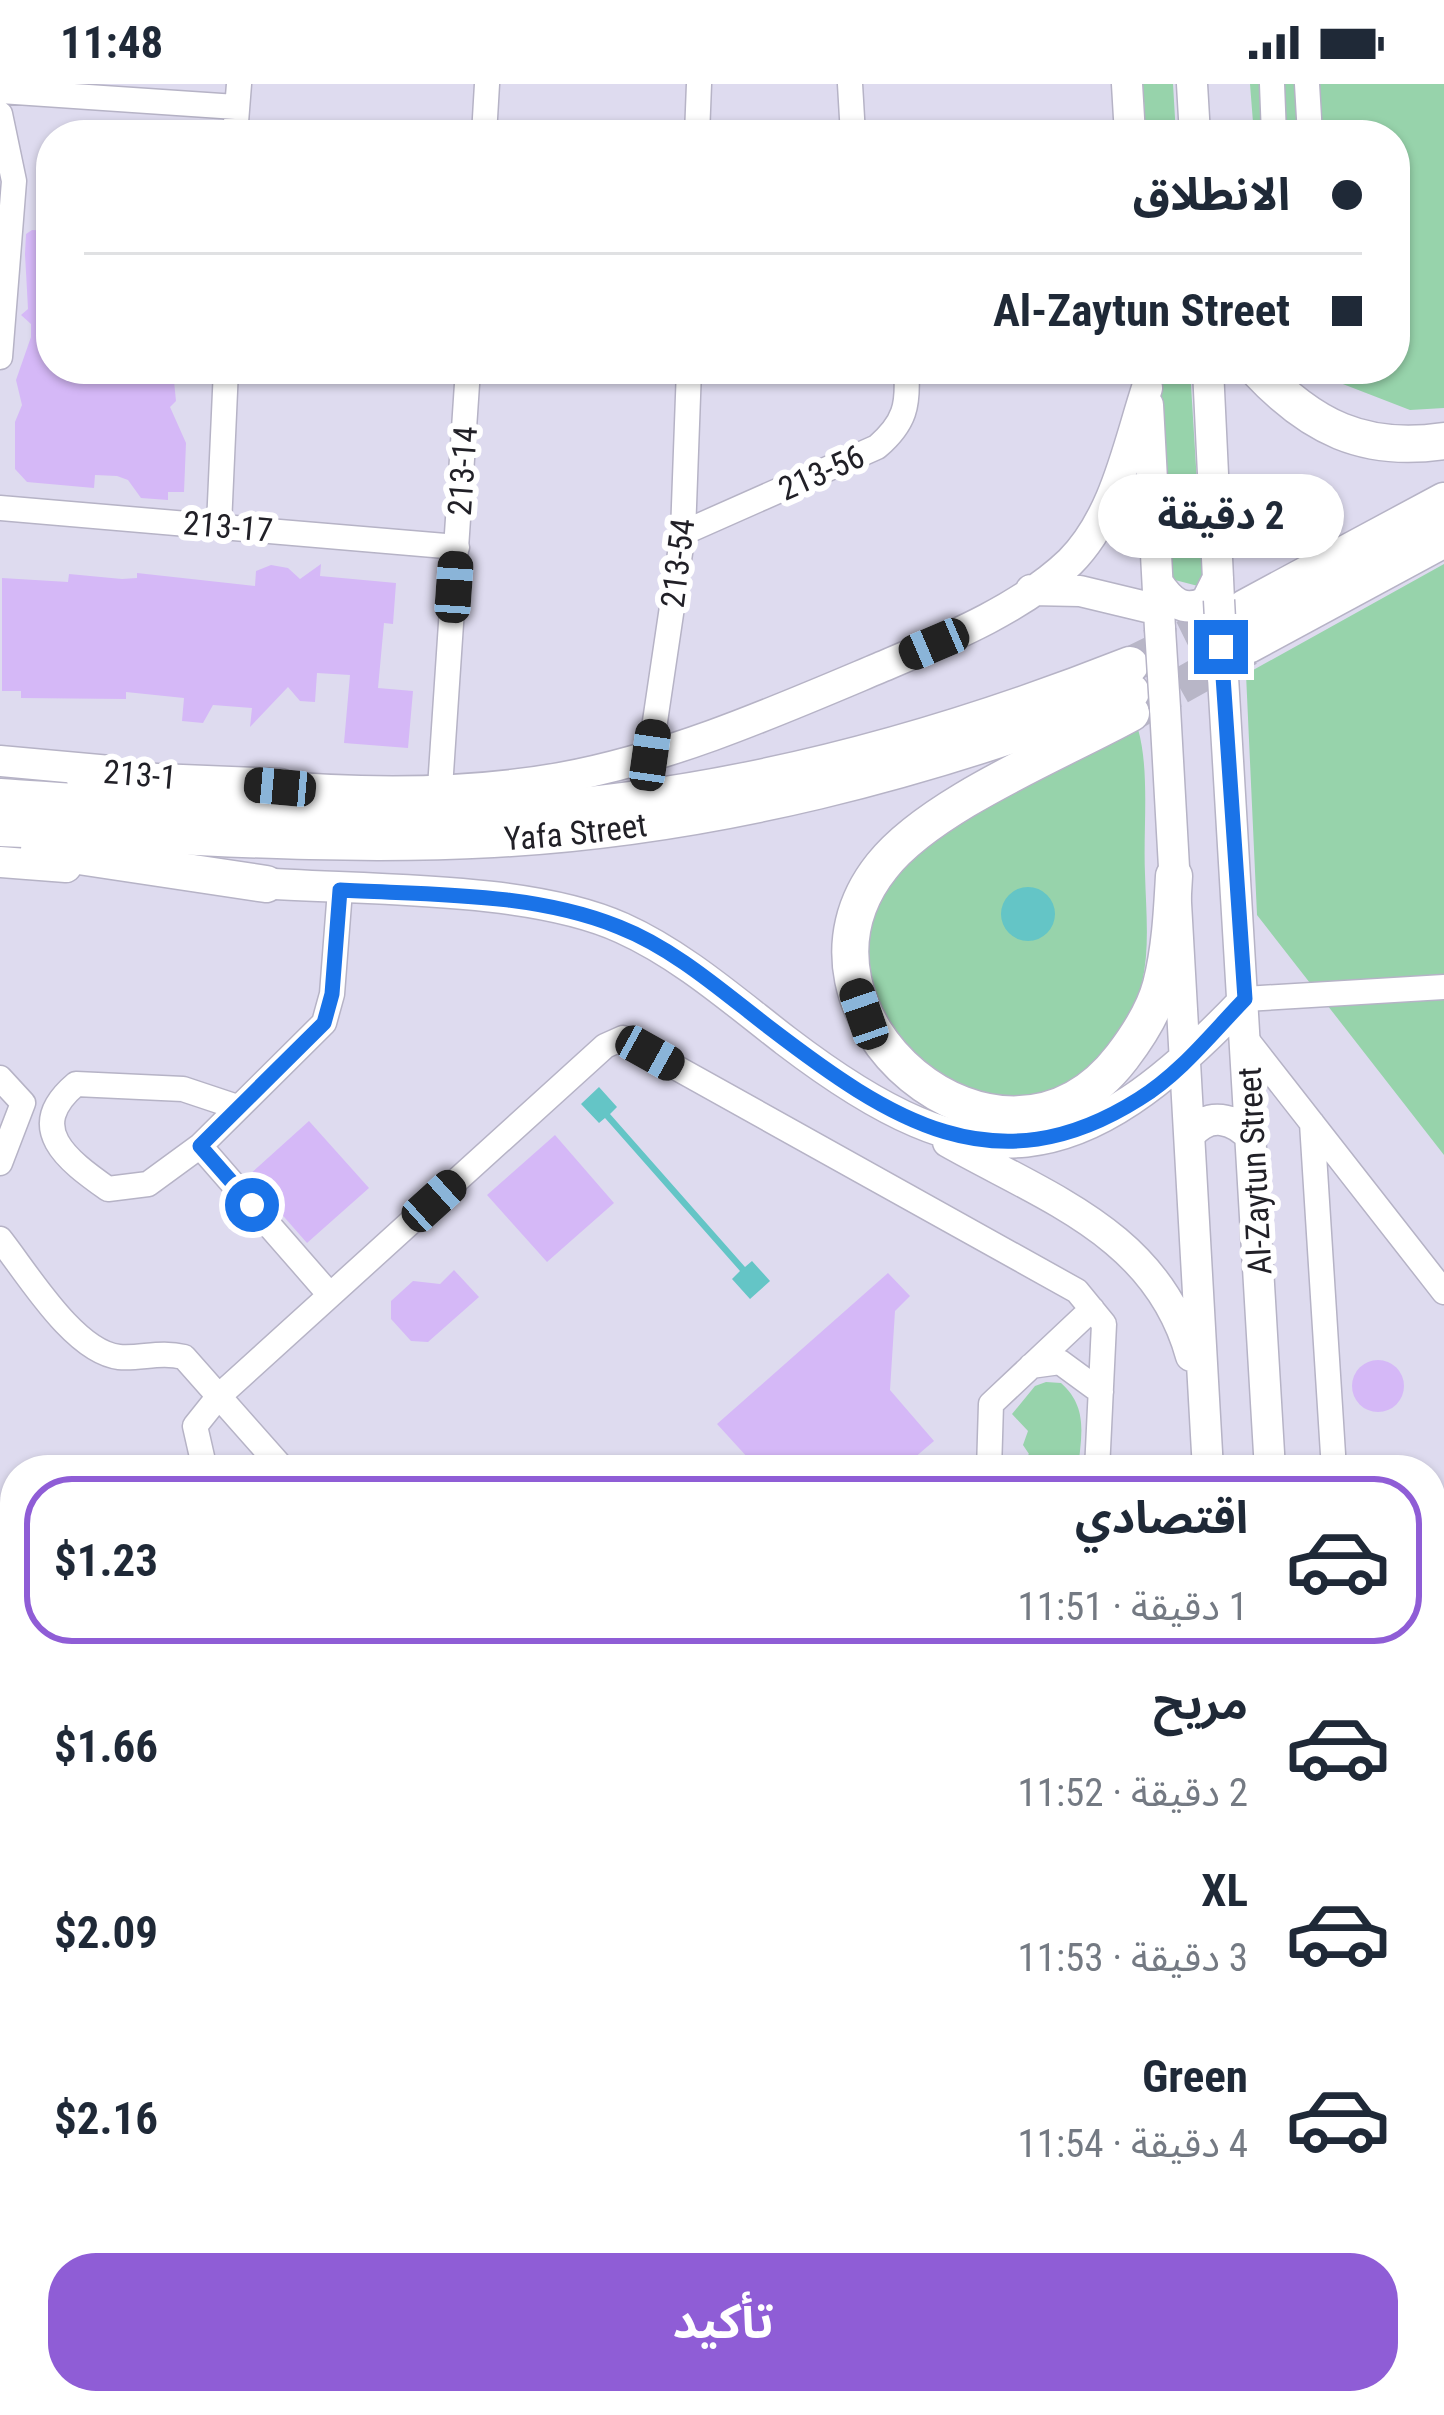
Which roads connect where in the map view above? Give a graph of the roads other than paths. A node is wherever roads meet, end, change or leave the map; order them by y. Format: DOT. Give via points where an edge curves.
graph roads {
  1 [pos="487,84"];
  2 [pos="699,84"];
  3 [pos="850,84"];
  4 [pos="1126,84"];
  5 [pos="1192,84"];
  6 [pos="1272,84"];
  7 [pos="1307,84"];
  8 [pos="0,91"];
  9 [pos="238,96"];
  10 [pos="0,114"];
  11 [pos="485,120"];
  12 [pos="698,120"];
  13 [pos="853,120"];
  14 [pos="1129,120"];
  15 [pos="1194,120"];
  16 [pos="1273,120"];
  17 [pos="1309,120"];
  18 [pos="0,357"];
  19 [pos="225,384"];
  20 [pos="467,384"];
  21 [pos="688,384"];
  22 [pos="907,384"];
  23 [pos="1145,384"];
  24 [pos="1146,384"];
  25 [pos="1210,384"];
  26 [pos="1272,384"];
  27 [pos="1444,441"];
  28 [pos="1444,502"];
  29 [pos="0,508"];
  30 [pos="219,525"];
  31 [pos="683,532"];
  32 [pos="1444,539"];
  33 [pos="457,547"];
  34 [pos="1031,590"];
  35 [pos="1159,607"];
  36 [pos="1240,620"];
  37 [pos="1140,694"];
  38 [pos="650,755"];
  39 [pos="0,761"];
  40 [pos="0,775"];
  41 [pos="280,787"];
  42 [pos="440,788"];
  43 [pos="0,796"];
  44 [pos="0,828"];
  45 [pos="0,846"];
  46 [pos="0,862"];
  47 [pos="1174,877"];
  48 [pos="266,884"];
  49 [pos="340,890"];
  50 [pos="1443,985"];
  51 [pos="1245,999"];
  52 [pos="1247,1040"];
  53 [pos="1186,1061"];
  54 [pos="0,1078"];
  55 [pos="237,1107"];
  56 [pos="1312,1123"];
  57 [pos="928,1130"];
  58 [pos="1190,1135"];
  59 [pos="1252,1138"];
  60 [pos="200,1146"];
  61 [pos="0,1163"];
  62 [pos="0,1239"];
  63 [pos="1444,1292"];
  64 [pos="330,1294"];
  65 [pos="1092,1309"];
  66 [pos="1030,1366"];
  67 [pos="1101,1392"];
  68 [pos="219,1396"];
  69 [pos="1203,1402"];
  70 [pos="202,1455"];
  71 [pos="271,1455"];
  72 [pos="990,1455"];
  73 [pos="1097,1455"];
  74 [pos="1207,1455"];
  75 [pos="1269,1455"];
  76 [pos="1333,1455"];
  1 -- 11 [label="street"];
  2 -- 12 [label="street"];
  3 -- 13 [label="street"];
  4 -- 14 [label="main road"];
  5 -- 15 [label="main road"];
  6 -- 16 [label="street"];
  7 -- 17 [label="street"];
  8 -- 9 [label="street"];
  10 -- 18 [label="street" via="14,181"];
  19 -- 30 [label="street"];
  20 -- 33 [label="street, 213-14"];
  21 -- 31 [label="street, 213-54"];
  22 -- 31 [label="street, 213-56" via="900,427 877,447"];
  23 -- 34 [label="main road, 213-1" via="1093,533"];
  24 -- 35 [label="main road, Al-Zaytun Street"];
  25 -- 36 [label="main road, Al-Zaytun Street"];
  26 -- 27 [label="highway" via="1338,435 1381,446"];
  28 -- 36 [label="highway"];
  29 -- 30 [label="street, 213-17"];
  30 -- 33 [label="street, 213-17"];
  31 -- 38 [label="street, 213-54"];
  32 -- 36 [label="highway"];
  33 -- 42 [label="street, 213-14"];
  34 -- 35 [label="main road"];
  34 -- 38 [label="main road, 213-1" via="934,644"];
  35 -- 36 [label="main road" via="1206,602"];
  35 -- 37 [label="main road, Al-Zaytun Street, bridge"];
  36 -- 51 [label="main road, Al-Zaytun Street, bridge" via="1223,677"];
  37 -- 43 [label="highway, Yafa Street" via="759,778 505,812 343,817"];
  37 -- 44 [label="highway, Yafa Street" via="844,788 571,833 406,843"];
  37 -- 47 [label="main road, Al-Zaytun Street"];
  37 -- 47 [label="highway" via="948,812 884,863 859,901 848,944 864,1014 903,1068 972,1111 1009,1116 1074,1100 1106,1077 1142,1031 1160,989"];
  38 -- 42 [label="main road, 213-1" via="560,778"];
  39 -- 41 [label="main road, 213-1"];
  40 -- 41 [label="highway"];
  41 -- 42 [label="main road, 213-1"];
  45 -- 48 [label="highway"];
  46 -- 48 [label="main road"];
  47 -- 53 [label="main road, Al-Zaytun Street"];
  48 -- 49 [label="main road"];
  49 -- 55 [label="street" via="324,1023"];
  49 -- 57 [label="main road" via="519,903 621,927 697,972 826,1071"];
  50 -- 51 [label="street"];
  51 -- 52 [label="main road, Al-Zaytun Street"];
  51 -- 53 [label="main road"];
  52 -- 56 [label="street"];
  52 -- 59 [label="main road, Al-Zaytun Street"];
  53 -- 57 [label="main road" via="1141,1098 1076,1132 1005,1144"];
  53 -- 58 [label="main road, Al-Zaytun Street"];
  54 -- 61 [label="street" via="23,1103"];
  55 -- 60 [label="street"];
  55 -- 60 [label="street" via="183,1089 76,1084 50,1123 53,1140 107,1190 148,1184"];
  56 -- 63 [label="street"];
  56 -- 76 [label="street"];
  57 -- 69 [label="main road" via="1086,1214 1130,1248 1186,1337"];
  58 -- 59 [label="main road" via="1205,1121 1225,1120"];
  58 -- 69 [label="main road, Al-Zaytun Street"];
  59 -- 75 [label="main road, Al-Zaytun Street"];
  60 -- 64 [label="street"];
  62 -- 68 [label="street" via="81,1340 121,1357 184,1357"];
  64 -- 65 [label="street" via="623,1038 1077,1291"];
  64 -- 68 [label="street"];
  65 -- 66 [label="street"];
  65 -- 67 [label="street" via="1105,1324"];
  66 -- 67 [label="street" via="1060,1362"];
  66 -- 72 [label="street" via="992,1404"];
  67 -- 73 [label="street"];
  68 -- 70 [label="street" via="195,1426"];
  68 -- 71 [label="street"];
  69 -- 74 [label="main road, Al-Zaytun Street"];
}
